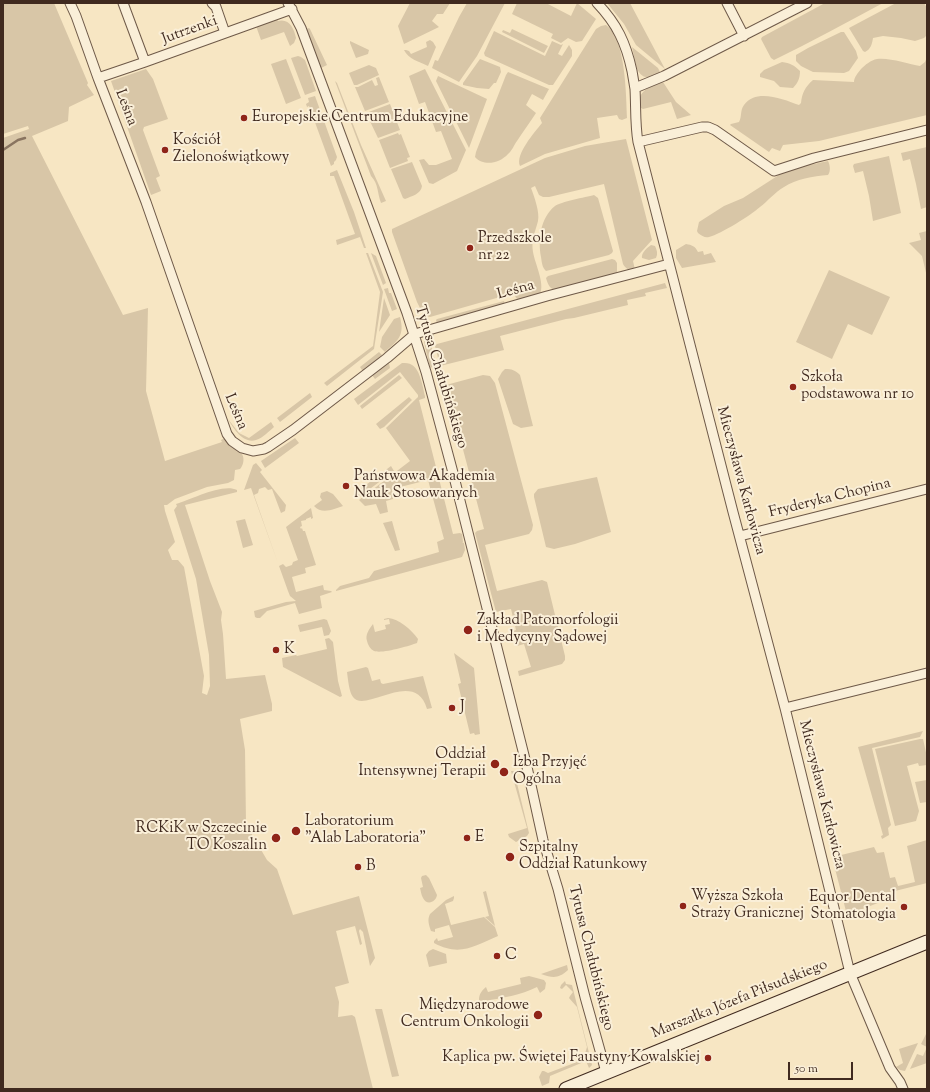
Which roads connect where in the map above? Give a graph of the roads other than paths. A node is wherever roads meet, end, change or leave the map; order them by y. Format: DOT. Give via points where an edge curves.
graph roads {
  1 [pos="70,3"];
  2 [pos="123,3"];
  3 [pos="212,3"];
  4 [pos="597,3"];
  5 [pos="727,3"];
  6 [pos="807,3"];
  7 [pos="290,6"];
  8 [pos="225,33"];
  9 [pos="744,36"];
  10 [pos="144,62"];
  11 [pos="98,78"];
  12 [pos="635,88"];
  13 [pos="927,130"];
  14 [pos="638,142"];
  15 [pos="669,264"];
  16 [pos="415,334"];
  17 [pos="927,489"];
  18 [pos="740,536"];
  19 [pos="927,673"];
  20 [pos="785,708"];
  21 [pos="927,942"];
  22 [pos="850,973"];
  23 [pos="606,1072"];
  24 [pos="566,1089"];
  25 [pos="903,1089"];
  1 -- 11 [label="street, Leśna"];
  2 -- 10 [label="street"];
  3 -- 8 [label="street"];
  4 -- 12 [label="street, Mieczysława Karłowicza" via="608,14 621,35 629,56"];
  5 -- 9 [label="street"];
  6 -- 9 [label="street"];
  7 -- 8 [label="street, Jutrzenki"];
  7 -- 16 [label="street, Tytusa Chałubińskiego" via="301,28"];
  8 -- 10 [label="street, Jutrzenki"];
  9 -- 12 [label="street"];
  10 -- 11 [label="street, Jutrzenki"];
  11 -- 16 [label="street, Leśna" via="146,202 228,436 236,445 250,451 268,447"];
  12 -- 14 [label="street, Mieczysława Karłowicza"];
  13 -- 14 [label="street" via="814,158 774,171 708,127 702,126"];
  14 -- 15 [label="street, Mieczysława Karłowicza"];
  15 -- 16 [label="street, Leśna"];
  15 -- 18 [label="street, Mieczysława Karłowicza"];
  16 -- 23 [label="street, Tytusa Chałubińskiego" via="456,484 543,840"];
  17 -- 18 [label="street, Fryderyka Chopina"];
  18 -- 20 [label="street, Mieczysława Karłowicza"];
  19 -- 20 [label="street"];
  20 -- 22 [label="street, Mieczysława Karłowicza"];
  21 -- 22 [label="street, Marszałka Józefa Piłsudskiego"];
  22 -- 23 [label="street, Marszałka Józefa Piłsudskiego"];
  22 -- 25 [label="street, Mieczysława Karłowicza" via="890,1068"];
  23 -- 24 [label="street, Marszałka Józefa Piłsudskiego"];
}
